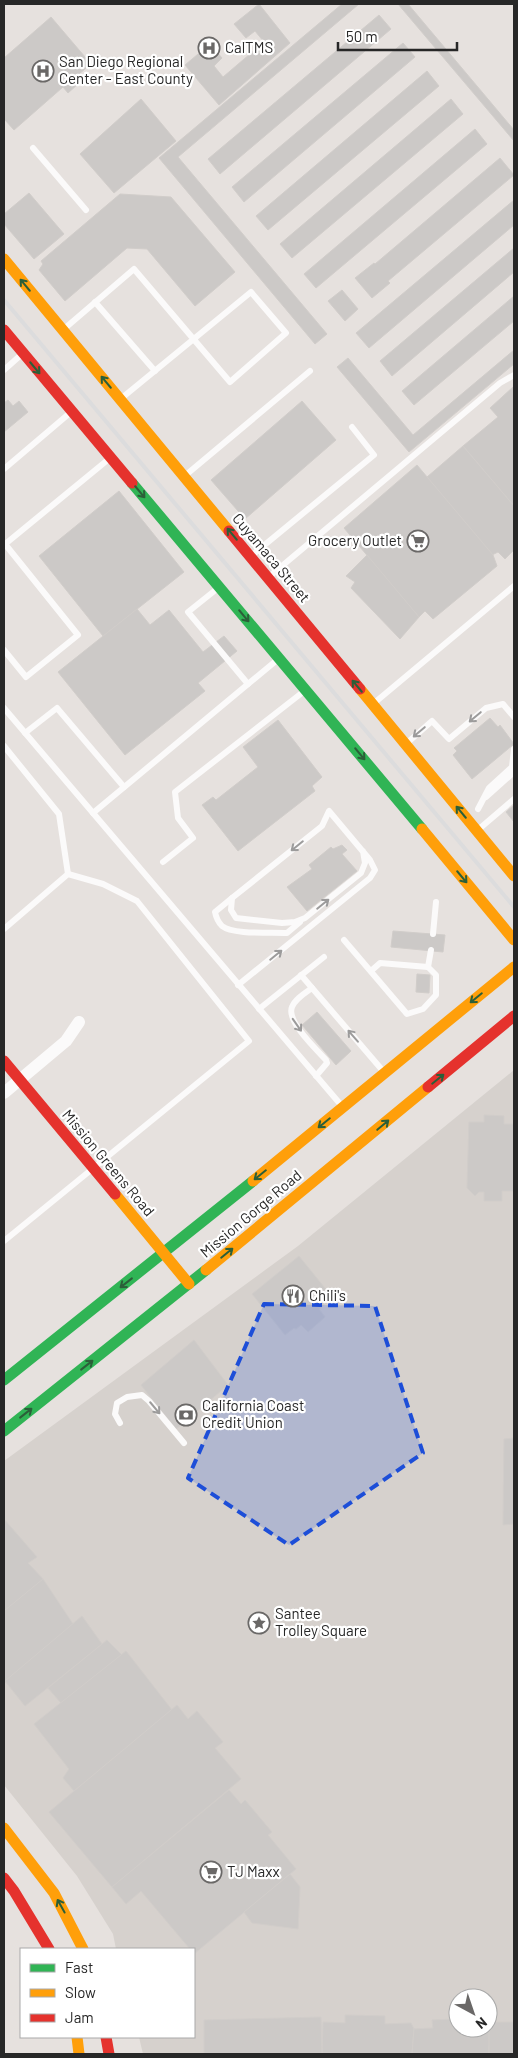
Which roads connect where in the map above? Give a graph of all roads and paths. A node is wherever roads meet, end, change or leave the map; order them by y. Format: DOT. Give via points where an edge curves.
graph roads {
  1 [pos="33,148"];
  2 [pos="86,210"];
  3 [pos="4,259"];
  4 [pos="95,302"];
  5 [pos="4,330"];
  6 [pos="63,330"];
  7 [pos="194,340"];
  8 [pos="23,354"];
  9 [pos="4,370"];
  10 [pos="155,371"];
  11 [pos="310,371"];
  12 [pos="514,374"];
  13 [pos="120,400"];
  14 [pos="72,412"];
  15 [pos="352,427"];
  16 [pos="111,458"];
  17 [pos="4,469"];
  18 [pos="184,477"];
  19 [pos="4,544"];
  20 [pos="250,557"];
  21 [pos="268,578"];
  22 [pos="514,586"];
  23 [pos="219,587"];
  24 [pos="4,650"];
  25 [pos="279,658"];
  26 [pos="248,684"];
  27 [pos="306,689"];
  28 [pos="372,704"];
  29 [pos="4,708"];
  30 [pos="514,717"];
  31 [pos="25,733"];
  32 [pos="405,744"];
  33 [pos="4,746"];
  34 [pos="514,749"];
  35 [pos="514,772"];
  36 [pos="124,787"];
  37 [pos="485,797"];
  38 [pos="514,799"];
  39 [pos="478,810"];
  40 [pos="93,813"];
  41 [pos="477,831"];
  42 [pos="363,851"];
  43 [pos="163,862"];
  44 [pos="68,874"];
  45 [pos="514,876"];
  46 [pos="232,898"];
  47 [pos="436,902"];
  48 [pos="305,918"];
  49 [pos="4,929"];
  50 [pos="433,934"];
  51 [pos="344,940"];
  52 [pos="514,940"];
  53 [pos="431,950"];
  54 [pos="324,957"];
  55 [pos="428,967"];
  56 [pos="514,967"];
  57 [pos="371,972"];
  58 [pos="301,975"];
  59 [pos="238,986"];
  60 [pos="312,988"];
  61 [pos="259,1010"];
  62 [pos="514,1016"];
  63 [pos="79,1022"];
  64 [pos="4,1061"];
  65 [pos="385,1073"];
  66 [pos="316,1076"];
  67 [pos="19,1080"];
  68 [pos="4,1092"];
  69 [pos="343,1107"];
  70 [pos="94,1169"];
  71 [pos="4,1241"];
  72 [pos="164,1253"];
  73 [pos="189,1284"];
  74 [pos="4,1380"];
  75 [pos="120,1423"];
  76 [pos="4,1431"];
  77 [pos="184,1443"];
  78 [pos="4,1828"];
  79 [pos="4,1878"];
  80 [pos="48,1948"];
  81 [pos="82,1948"];
  82 [pos="77,2038"];
  83 [pos="106,2038"];
  84 [pos="79,2054"];
  85 [pos="108,2054"];
  1 -- 2 [label="lane"];
  6 -- 3 [label="main road, Cuyamaca Street, one-way"];
  4 -- 6 [label="lane"];
  4 -- 7 [label="lane" via="134,269"];
  4 -- 10 [label="lane"];
  5 -- 8 [label="main road"];
  13 -- 6 [label="main road, Cuyamaca Street, one-way"];
  7 -- 7 [label="lane" via="251,292 286,334 230,382"];
  7 -- 10 [label="lane"];
  8 -- 9 [label="lane"];
  8 -- 14 [label="main road, one-way"];
  10 -- 13 [label="lane"];
  11 -- 18 [label="lane"];
  12 -- 21 [label="lane"];
  13 -- 18 [label="main road, Cuyamaca Street"];
  14 -- 16 [label="main road"];
  14 -- 17 [label="lane"];
  15 -- 20 [label="lane" via="374,454"];
  16 -- 19 [label="lane"];
  16 -- 23 [label="main road, one-way"];
  20 -- 18 [label="main road, Cuyamaca Street, one-way"];
  19 -- 24 [label="lane" via="78,635 26,677"];
  20 -- 21 [label="main road, Cuyamaca Street"];
  28 -- 21 [label="main road, Cuyamaca Street, one-way"];
  22 -- 28 [label="lane"];
  23 -- 25 [label="main road, one-way"];
  23 -- 26 [label="lane" via="188,612"];
  25 -- 26 [label="lane"];
  25 -- 27 [label="main road"];
  26 -- 36 [label="lane"];
  27 -- 43 [label="lane" via="175,792 178,818 193,838"];
  27 -- 52 [label="main road, one-way"];
  28 -- 32 [label="main road, Cuyamaca Street"];
  29 -- 31 [label="lane"];
  30 -- 32 [label="lane, one-way" via="503,704 486,708 449,739 432,721"];
  31 -- 36 [label="lane" via="57,708"];
  31 -- 40 [label="lane"];
  41 -- 32 [label="main road, Cuyamaca Street, one-way"];
  33 -- 44 [label="lane" via="59,814"];
  34 -- 37 [label="lane" via="512,767 489,788"];
  35 -- 37 [label="lane"];
  36 -- 40 [label="lane"];
  37 -- 39 [label="lane"];
  38 -- 41 [label="lane"];
  40 -- 59 [label="lane"];
  41 -- 45 [label="main road, Cuyamaca Street"];
  42 -- 46 [label="lane, one-way" via="329,810 322,826"];
  48 -- 42 [label="lane, one-way" via="362,873 365,863"];
  59 -- 42 [label="lane, one-way" via="370,878 376,870"];
  44 -- 49 [label="lane"];
  44 -- 70 [label="lane" via="103,884 137,901 249,1041"];
  46 -- 48 [label="lane" via="231,910 236,918 282,923"];
  46 -- 48 [label="lane" via="214,912 223,927 287,933"];
  47 -- 50 [label="lane"];
  51 -- 57 [label="lane"];
  53 -- 55 [label="lane"];
  54 -- 58 [label="lane"];
  55 -- 57 [label="lane" via="380,963"];
  55 -- 57 [label="lane" via="436,975 436,995 423,1009 407,1014"];
  56 -- 65 [label="main road, Mission Gorge Road, one-way"];
  58 -- 60 [label="lane"];
  58 -- 61 [label="lane"];
  59 -- 61 [label="lane"];
  65 -- 60 [label="lane, one-way"];
  60 -- 66 [label="lane, one-way" via="292,1005 290,1011 294,1023 326,1060 325,1067"];
  61 -- 66 [label="lane"];
  73 -- 62 [label="main road, Mission Gorge Road, one-way"];
  63 -- 67 [label="street" via="66,1041"];
  64 -- 67 [label="main road, Mission Greens Road"];
  65 -- 69 [label="main road, Mission Gorge Road"];
  66 -- 69 [label="lane"];
  67 -- 68 [label="street"];
  67 -- 70 [label="main road, Mission Greens Road"];
  69 -- 72 [label="main road, Mission Gorge Road, one-way"];
  70 -- 71 [label="lane"];
  70 -- 72 [label="main road, Mission Greens Road"];
  72 -- 73 [label="main road, Mission Greens Road"];
  72 -- 74 [label="main road, Mission Gorge Road, one-way"];
  76 -- 73 [label="main road, Mission Gorge Road, one-way"];
  75 -- 77 [label="lane, one-way" via="115,1414 117,1404 127,1396 142,1395"];
  81 -- 78 [label="main road, one-way" via="42,1874"];
  79 -- 80 [label="main road"];
  82 -- 84 [label="main road"];
  83 -- 85 [label="main road"];
}
